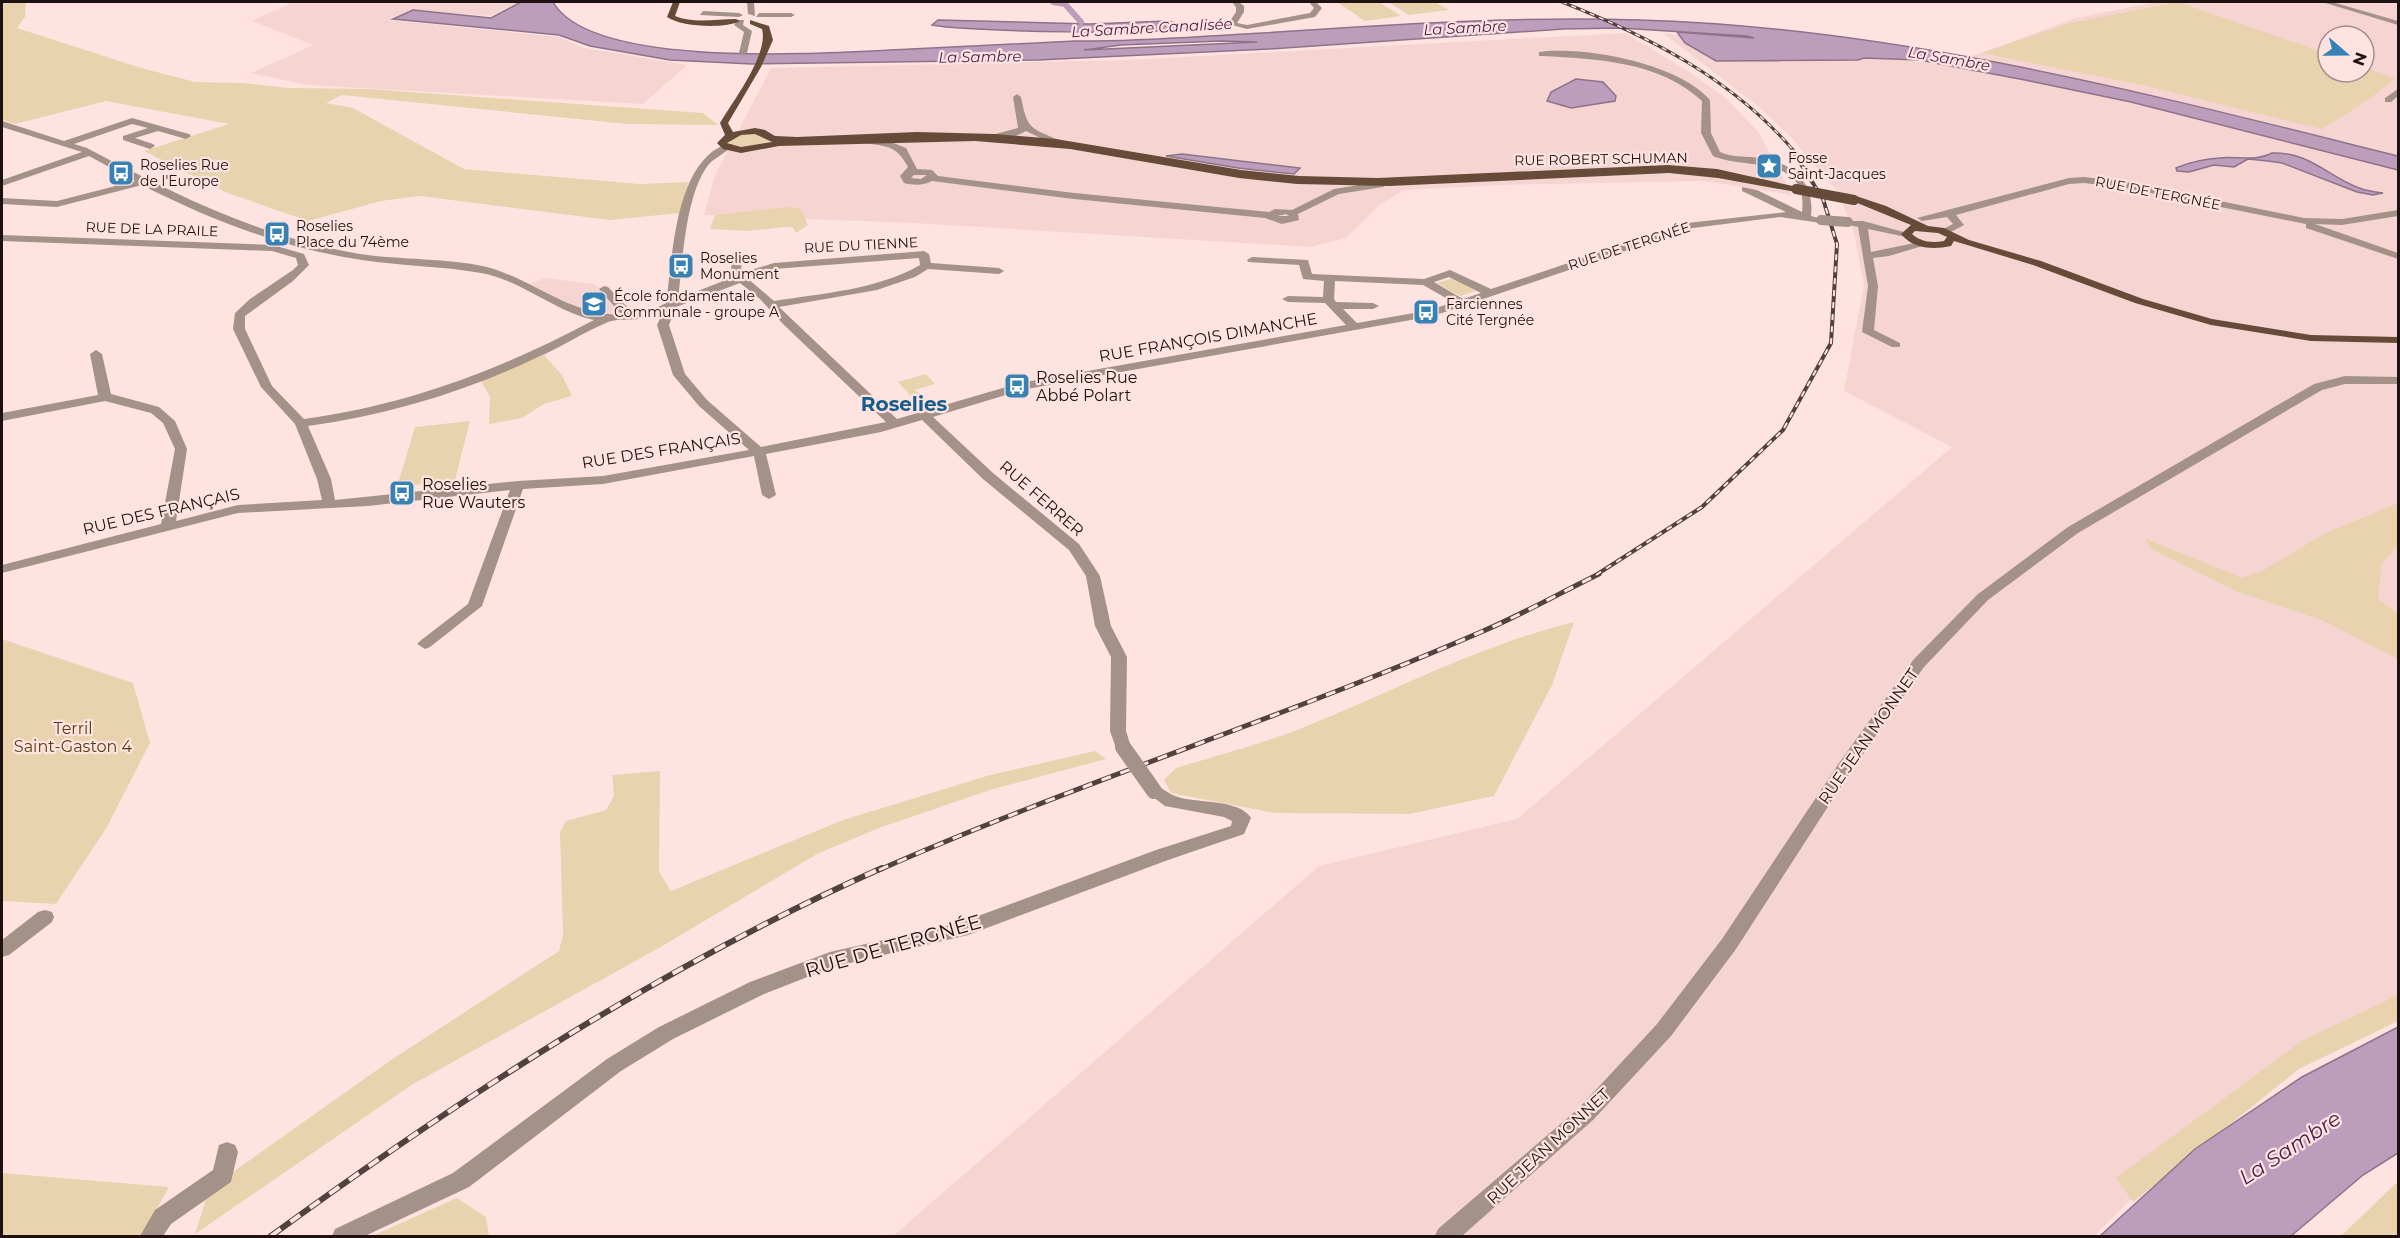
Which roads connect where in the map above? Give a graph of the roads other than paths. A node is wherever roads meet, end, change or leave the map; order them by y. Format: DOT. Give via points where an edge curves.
graph roads {
  1 [pos="676,2"];
  2 [pos="681,2"];
  3 [pos="750,2"];
  4 [pos="1235,2"];
  5 [pos="1312,2"];
  6 [pos="2326,2"];
  7 [pos="704,13"];
  8 [pos="791,15"];
  9 [pos="755,17"];
  10 [pos="737,19"];
  11 [pos="2398,23"];
  12 [pos="743,53"];
  13 [pos="1542,54"];
  14 [pos="2398,92"];
  15 [pos="1017,98"];
  16 [pos="2388,100"];
  17 [pos="115,116"];
  18 [pos="728,118"];
  19 [pos="132,121"];
  20 [pos="1022,122"];
  21 [pos="2,124"];
  22 [pos="158,128"];
  23 [pos="746,132"];
  24 [pos="186,136"];
  25 [pos="730,136"];
  26 [pos="995,136"];
  27 [pos="856,140"];
  28 [pos="771,141"];
  29 [pos="1056,142"];
  30 [pos="64,144"];
  31 [pos="150,146"];
  32 [pos="726,147"];
  33 [pos="741,150"];
  34 [pos="89,153"];
  35 [pos="702,169"];
  36 [pos="145,181"];
  37 [pos="1382,182"];
  38 [pos="2,183"];
  39 [pos="1746,189"];
  40 [pos="1854,199"];
  41 [pos="2,201"];
  42 [pos="2398,213"];
  43 [pos="1950,214"];
  44 [pos="1806,217"];
  45 [pos="2304,221"];
  46 [pos="1923,223"];
  47 [pos="1863,224"];
  48 [pos="1908,237"];
  49 [pos="2,238"];
  50 [pos="1948,238"];
  51 [pos="288,242"];
  52 [pos="1924,244"];
  53 [pos="273,248"];
  54 [pos="315,249"];
  55 [pos="736,254"];
  56 [pos="1868,255"];
  57 [pos="300,256"];
  58 [pos="2398,256"];
  59 [pos="1252,260"];
  60 [pos="926,266"];
  61 [pos="999,271"];
  62 [pos="740,278"];
  63 [pos="1330,282"];
  64 [pos="1425,282"];
  65 [pos="604,289"];
  66 [pos="1492,294"];
  67 [pos="1288,299"];
  68 [pos="1330,303"];
  69 [pos="1464,304"];
  70 [pos="772,305"];
  71 [pos="1373,306"];
  72 [pos="655,315"];
  73 [pos="604,319"];
  74 [pos="1355,328"];
  75 [pos="2398,342"];
  76 [pos="1896,345"];
  77 [pos="96,354"];
  78 [pos="2398,381"];
  79 [pos="105,397"];
  80 [pos="925,416"];
  81 [pos="2,417"];
  82 [pos="301,423"];
  83 [pos="895,424"];
  84 [pos="759,452"];
  85 [pos="518,485"];
  86 [pos="769,495"];
  87 [pos="329,503"];
  88 [pos="168,526"];
  89 [pos="2,569"];
  90 [pos="425,644"];
  91 [pos="1242,818"];
  92 [pos="45,917"];
  93 [pos="2,950"];
  94 [pos="227,1152"];
  95 [pos="151,1236"];
  96 [pos="343,1236"];
  97 [pos="1446,1236"];
  1 -- 10 [label="main road" via="670,12 677,20 702,23"];
  2 -- 10 [label="main road" via="675,12 684,20"];
  3 -- 9 [label="street"];
  4 -- 5 [label="street" via="1240,12 1232,24 1247,27 1312,15 1318,8"];
  6 -- 11 [label="street"];
  7 -- 10 [label="street"];
  8 -- 9 [label="street"];
  9 -- 10 [label="main road"];
  9 -- 18 [label="main road" via="768,32 766,50"];
  10 -- 12 [label="street" via="738,25 748,32"];
  13 -- 44 [label="street" via="1648,67 1687,84 1706,99 1706,133 1716,154 1786,169 1809,196"];
  14 -- 16 [label="street"];
  15 -- 20 [label="street"];
  17 -- 19 [label="street"];
  18 -- 23 [label="main road" via="732,128"];
  18 -- 25 [label="main road" via="723,125"];
  19 -- 22 [label="street"];
  19 -- 30 [label="street"];
  20 -- 26 [label="street" via="1020,131"];
  20 -- 29 [label="street" via="1032,132"];
  21 -- 30 [label="street"];
  22 -- 24 [label="street"];
  22 -- 31 [label="street" via="126,138"];
  23 -- 25 [label="main road"];
  23 -- 28 [label="main road" via="765,133"];
  25 -- 32 [label="main road" via="723,140"];
  26 -- 28 [label="main road"];
  26 -- 29 [label="main road"];
  27 -- 28 [label="main road"];
  27 -- 37 [label="main road" via="948,137 1023,141 1264,178"];
  27 -- 37 [label="street" via="900,148 906,153 912,172 929,172 932,178 1270,215 1278,211 1293,213 1337,191"];
  28 -- 33 [label="main road"];
  29 -- 37 [label="main road" via="1265,176"];
  30 -- 34 [label="street"];
  32 -- 33 [label="main road"];
  32 -- 35 [label="street"];
  33 -- 35 [label="street" via="719,157"];
  34 -- 36 [label="street"];
  34 -- 38 [label="street"];
  35 -- 72 [label="street" via="691,191"];
  36 -- 41 [label="street" via="63,203"];
  36 -- 51 [label="street" via="177,200"];
  37 -- 40 [label="main road, RUE ROBERT SCHUMAN, bridge" via="1651,170 1711,174"];
  39 -- 44 [label="street, RUE DE TERGNÉE"];
  40 -- 46 [label="main road, RUE ROBERT SCHUMAN"];
  40 -- 48 [label="main road, RUE ROBERT SCHUMAN" via="1892,215"];
  42 -- 45 [label="street, RUE DE TERGNÉE" via="2342,222"];
  43 -- 45 [label="street, RUE DE TERGNÉE" via="2069,181 2092,180"];
  43 -- 46 [label="street, RUE DE TERGNÉE"];
  43 -- 50 [label="street" via="1959,225"];
  44 -- 47 [label="street, RUE DE TERGNÉE, bridge"];
  44 -- 66 [label="street, RUE DE TERGNÉE" via="1780,213 1691,225"];
  45 -- 58 [label="street"];
  46 -- 48 [label="main road"];
  46 -- 50 [label="main road"];
  47 -- 48 [label="street"];
  47 -- 56 [label="street"];
  48 -- 52 [label="street"];
  48 -- 56 [label="street" via="1889,253"];
  49 -- 53 [label="street, RUE DE LA PRAILE"];
  50 -- 52 [label="main road"];
  50 -- 75 [label="main road" via="2136,303 2210,324 2314,341"];
  51 -- 53 [label="street"];
  51 -- 54 [label="street"];
  53 -- 57 [label="street, RUE DE LA PRAILE"];
  54 -- 57 [label="street"];
  54 -- 73 [label="street" via="484,270 565,307"];
  55 -- 62 [label="street"];
  56 -- 76 [label="street" via="1874,286 1868,332"];
  57 -- 82 [label="street" via="304,265 297,273 251,302 239,315 239,329 267,387"];
  59 -- 63 [label="street" via="1304,262 1307,285"];
  60 -- 61 [label="street"];
  60 -- 62 [label="street, RUE DU TIENNE" via="924,254 774,266"];
  60 -- 70 [label="street, RUE DU TIENNE" via="872,287"];
  62 -- 70 [label="street"];
  62 -- 72 [label="street, RUE DU TIENNE"];
  63 -- 64 [label="street"];
  63 -- 68 [label="street"];
  64 -- 66 [label="street" via="1450,273"];
  64 -- 69 [label="street"];
  65 -- 72 [label="street"];
  66 -- 69 [label="street, RUE DE TERGNÉE"];
  67 -- 68 [label="street"];
  68 -- 71 [label="street"];
  68 -- 74 [label="street"];
  69 -- 74 [label="street, RUE DE TERGNÉE" via="1419,317"];
  70 -- 83 [label="street"];
  72 -- 73 [label="street, RUE DU TIENNE"];
  72 -- 84 [label="street" via="679,375 703,403"];
  73 -- 82 [label="street" via="482,378 395,405 334,420"];
  74 -- 80 [label="street, RUE FRANÇOIS DIMANCHE" via="1054,380"];
  77 -- 79 [label="street"];
  78 -- 97 [label="street, RUE JEAN MONNET" via="2345,380 2318,387 2073,530 1983,597 1919,663 1845,767 1729,944 1664,1030 1586,1114"];
  79 -- 81 [label="street"];
  79 -- 88 [label="street" via="136,402 169,421 181,449"];
  80 -- 83 [label="street, RUE FRANÇOIS DIMANCHE"];
  80 -- 91 [label="street, RUE FERRER, bridge" via="988,476 1074,547 1093,576 1103,626 1119,657 1118,731 1123,747 1154,791 1171,802 1227,810"];
  82 -- 87 [label="street" via="324,479"];
  83 -- 84 [label="street, RUE FRANÇOIS DIMANCHE"];
  84 -- 85 [label="street, RUE DES FRANÇAIS" via="603,480"];
  84 -- 86 [label="street"];
  85 -- 87 [label="street, RUE DES FRANÇAIS"];
  85 -- 90 [label="street" via="475,606"];
  87 -- 88 [label="street, RUE DES FRANÇAIS" via="238,509"];
  88 -- 89 [label="street, RUE DES FRANÇAIS"];
  91 -- 96 [label="street, RUE DE TERGNÉE" via="1238,830 961,930 830,960 757,988 666,1033 614,1065 461,1180"];
  92 -- 93 [label="street"];
  94 -- 95 [label="street" via="223,1175 163,1217"];
}
